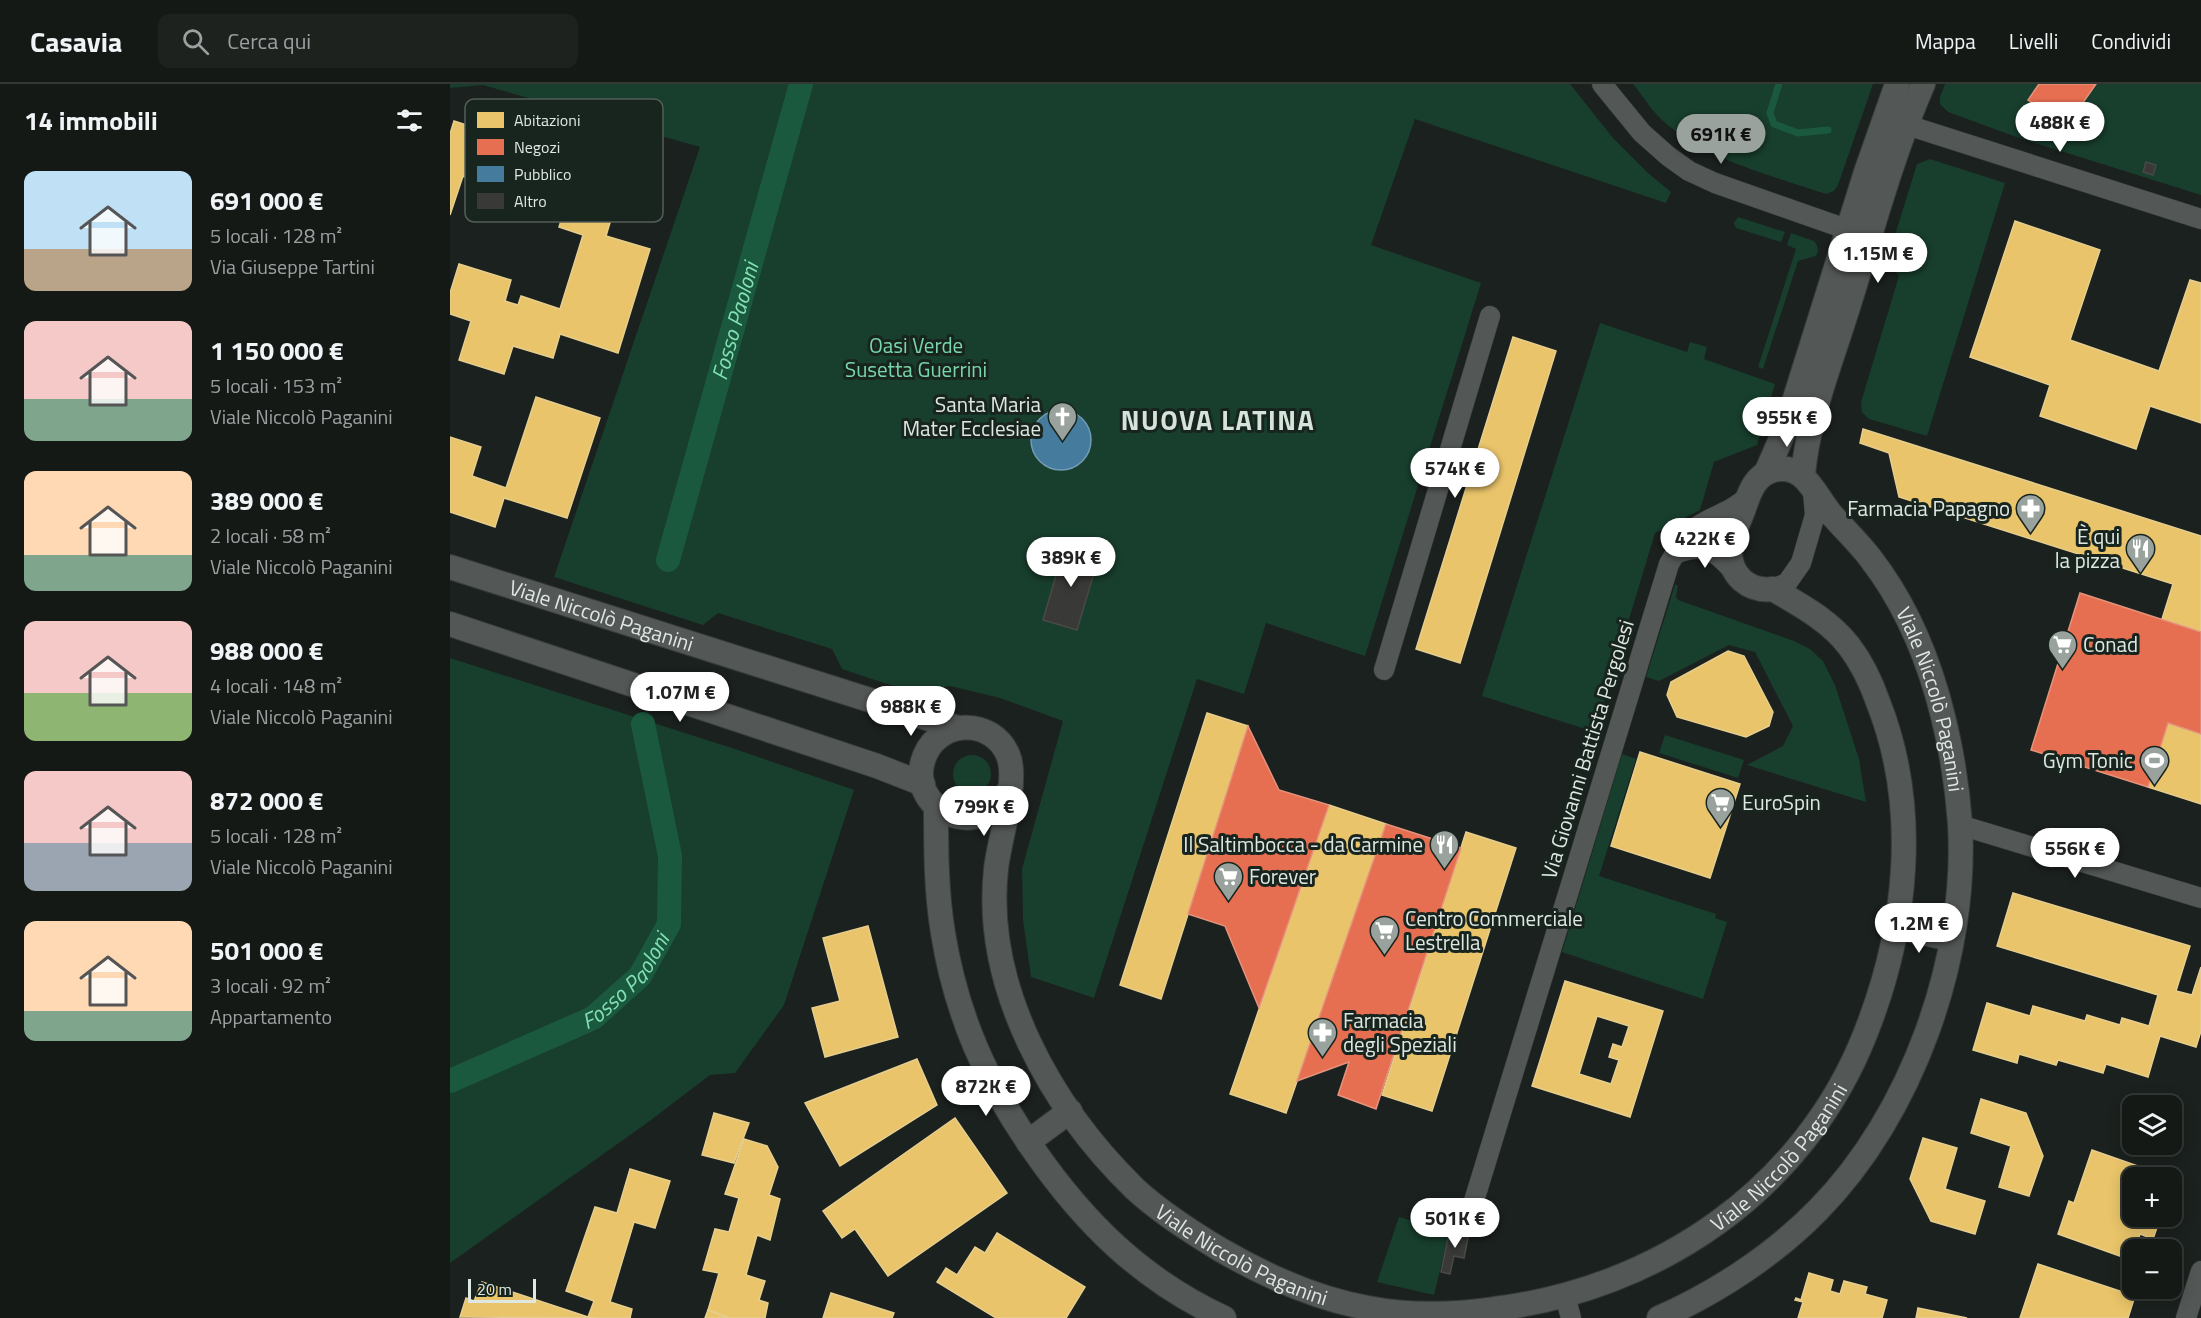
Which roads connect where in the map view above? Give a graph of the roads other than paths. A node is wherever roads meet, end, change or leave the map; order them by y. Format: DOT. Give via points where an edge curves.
graph roads {
  1 [pos="1602,84"];
  2 [pos="1897,84"];
  3 [pos="1923,84"];
  4 [pos="1907,124"];
  5 [pos="2201,219"];
  6 [pos="1849,230"];
  7 [pos="1490,316"];
  8 [pos="1766,473"];
  9 [pos="1808,484"];
  10 [pos="1748,496"];
  11 [pos="1675,554"];
  12 [pos="450,569"];
  13 [pos="1737,574"];
  14 [pos="1773,589"];
  15 [pos="450,624"];
  16 [pos="1383,670"];
  17 [pos="958,728"];
  18 [pos="923,784"];
  19 [pos="1011,786"];
  20 [pos="936,806"];
  21 [pos="1960,825"];
  22 [pos="2201,898"];
  23 [pos="1896,927"];
  24 [pos="1951,939"];
  25 [pos="1070,1111"];
  26 [pos="1028,1142"];
  27 [pos="1474,1201"];
  28 [pos="2201,1271"];
  29 [pos="1568,1307"];
  30 [pos="1224,1318"];
  31 [pos="1659,1318"];
  32 [pos="2186,1318"];
  1 -- 6 [label="street" via="1642,133 1689,171"];
  2 -- 6 [label="street"];
  3 -- 4 [label="street"];
  4 -- 5 [label="street"];
  4 -- 9 [label="street" via="1805,448"];
  6 -- 8 [label="street" via="1786,427"];
  7 -- 16 [label="street"];
  8 -- 9 [label="street" via="1792,469"];
  8 -- 10 [label="street"];
  9 -- 14 [label="street" via="1815,515 1801,563 1787,583"];
  9 -- 21 [label="street, Viale Niccolò Paganini" via="1873,561 1919,644 1949,744"];
  10 -- 11 [label="street, Via Giovanni Battista Pergolesi" via="1738,506 1696,527"];
  10 -- 13 [label="street" via="1731,545 1732,566"];
  11 -- 13 [label="street" via="1692,547 1703,549 1715,553"];
  11 -- 27 [label="street, Via Giovanni Battista Pergolesi" via="1663,579"];
  12 -- 17 [label="street, Viale Niccolò Paganini"];
  13 -- 14 [label="street, Viale Niccolò Paganini" via="1753,588"];
  14 -- 23 [label="street, Viale Niccolò Paganini" via="1812,612 1847,643 1864,668 1882,712 1895,756 1904,816 1904,871"];
  15 -- 18 [label="street"];
  17 -- 18 [label="street" via="941,735 928,748 922,765"];
  17 -- 19 [label="street, Viale Niccolò Paganini" via="981,729 1000,742 1011,762"];
  18 -- 20 [label="street"];
  19 -- 20 [label="street" via="1001,803 974,818 954,816"];
  19 -- 25 [label="street, Viale Niccolò Paganini" via="995,873 997,938 1020,1018 1042,1066"];
  20 -- 26 [label="street" via="938,893 952,979 983,1068"];
  21 -- 22 [label="street"];
  21 -- 24 [label="street, Viale Niccolò Paganini" via="1959,883"];
  23 -- 24 [label="street"];
  23 -- 29 [label="street, Viale Niccolò Paganini" via="1879,998 1859,1050 1825,1109 1785,1162 1749,1198 1707,1231 1636,1271 1598,1286"];
  24 -- 31 [label="street, Viale Niccolò Paganini" via="1935,1006 1907,1083 1879,1134 1852,1171 1817,1212 1770,1251 1717,1287"];
  25 -- 26 [label="street"];
  25 -- 29 [label="street, Viale Niccolò Paganini" via="1103,1156 1165,1214 1234,1258 1304,1289 1360,1307 1420,1314"];
  26 -- 30 [label="street" via="1074,1204 1111,1244 1162,1284"];
  28 -- 32 [label="street"];
}
